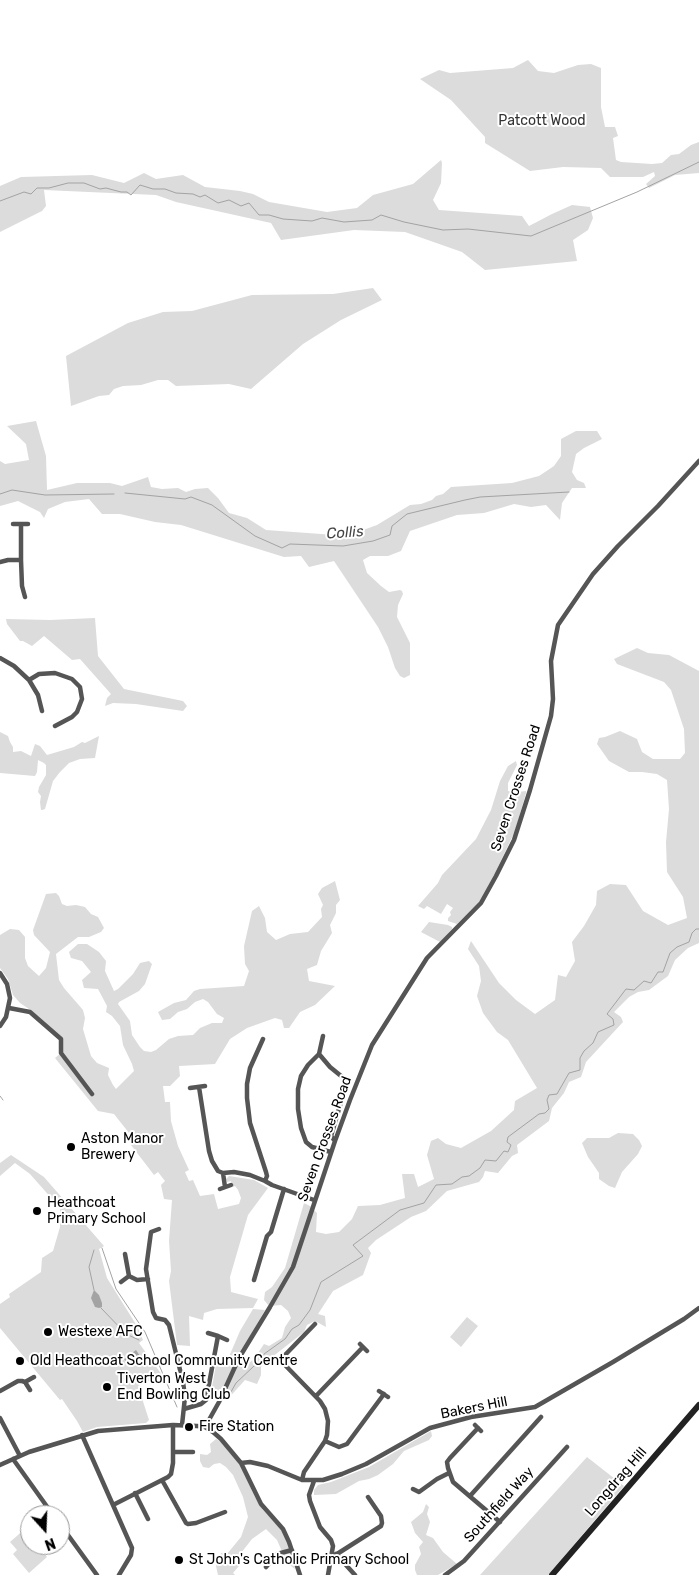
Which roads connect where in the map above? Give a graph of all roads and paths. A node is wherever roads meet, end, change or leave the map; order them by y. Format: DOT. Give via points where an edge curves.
graph roads {
  1 [pos="699,461"];
  2 [pos="13,524"];
  3 [pos="21,524"];
  4 [pos="28,524"];
  5 [pos="21,560"];
  6 [pos="0,562"];
  7 [pos="25,597"];
  8 [pos="0,658"];
  9 [pos="29,680"];
  10 [pos="42,711"];
  11 [pos="54,726"];
  12 [pos="0,973"];
  13 [pos="9,1008"];
  14 [pos="0,1026"];
  15 [pos="323,1036"];
  16 [pos="263,1043"];
  17 [pos="319,1054"];
  18 [pos="346,1080"];
  19 [pos="205,1086"];
  20 [pos="199,1087"];
  21 [pos="190,1088"];
  22 [pos="92,1094"];
  23 [pos="341,1102"];
  24 [pos="335,1140"];
  25 [pos="331,1152"];
  26 [pos="223,1173"];
  27 [pos="264,1181"];
  28 [pos="231,1185"];
  29 [pos="284,1189"];
  30 [pos="314,1200"];
  31 [pos="146,1227"];
  32 [pos="159,1229"];
  33 [pos="151,1232"];
  34 [pos="124,1254"];
  35 [pos="129,1276"];
  36 [pos="148,1279"];
  37 [pos="254,1280"];
  38 [pos="121,1282"];
  39 [pos="699,1308"];
  40 [pos="316,1324"];
  41 [pos="208,1333"];
  42 [pos="218,1336"];
  43 [pos="227,1340"];
  44 [pos="364,1348"];
  45 [pos="34,1377"];
  46 [pos="26,1382"];
  47 [pos="30,1390"];
  48 [pos="0,1391"];
  49 [pos="384,1394"];
  50 [pos="316,1396"];
  51 [pos="699,1405"];
  52 [pos="184,1409"];
  53 [pos="541,1417"];
  54 [pos="0,1418"];
  55 [pos="173,1425"];
  56 [pos="182,1425"];
  57 [pos="205,1427"];
  58 [pos="478,1428"];
  59 [pos="82,1435"];
  60 [pos="325,1441"];
  61 [pos="567,1447"];
  62 [pos="173,1452"];
  63 [pos="193,1452"];
  64 [pos="20,1456"];
  65 [pos="13,1459"];
  66 [pos="241,1463"];
  67 [pos="0,1465"];
  68 [pos="449,1473"];
  69 [pos="162,1480"];
  70 [pos="302,1480"];
  71 [pos="314,1481"];
  72 [pos="413,1489"];
  73 [pos="136,1493"];
  74 [pos="470,1496"];
  75 [pos="368,1497"];
  76 [pos="377,1498"];
  77 [pos="372,1502"];
  78 [pos="46,1505"];
  79 [pos="113,1505"];
  80 [pos="225,1512"];
  81 [pos="148,1519"];
  82 [pos="500,1522"];
  83 [pos="70,1538"];
  84 [pos="292,1550"];
  85 [pos="335,1553"];
  86 [pos="270,1562"];
  87 [pos="275,1566"];
  88 [pos="266,1567"];
  89 [pos="97,1575"];
  90 [pos="119,1575"];
  91 [pos="300,1575"];
  92 [pos="328,1575"];
  93 [pos="355,1575"];
  94 [pos="445,1575"];
  95 [pos="552,1575"];
  1 -- 24 [label="street, Seven Crosses Road" via="593,574 558,625 551,661 551,716 514,840 481,902 427,958 372,1045"];
  2 -- 3 [label="street"];
  3 -- 4 [label="street"];
  3 -- 5 [label="street"];
  5 -- 6 [label="street"];
  5 -- 7 [label="street"];
  8 -- 9 [label="street"];
  9 -- 10 [label="street"];
  9 -- 11 [label="street" via="39,674 55,673 72,679 80,687 82,699 76,712"];
  12 -- 13 [label="street" via="7,984"];
  13 -- 14 [label="street"];
  13 -- 22 [label="street" via="30,1012 61,1039 61,1054"];
  15 -- 17 [label="street"];
  16 -- 27 [label="street" via="250,1068 247,1098 250,1122 267,1176"];
  17 -- 18 [label="street"];
  17 -- 25 [label="street" via="301,1076 297,1102 299,1119 308,1145"];
  19 -- 20 [label="street"];
  20 -- 21 [label="street"];
  20 -- 26 [label="street" via="209,1151 216,1168"];
  23 -- 24 [label="street" via="332,1136"];
  24 -- 25 [label="street, Seven Crosses Road"];
  25 -- 30 [label="street, Seven Crosses Road"];
  26 -- 27 [label="street" via="250,1175"];
  26 -- 28 [label="street" via="222,1188"];
  27 -- 29 [label="street"];
  29 -- 30 [label="street"];
  29 -- 37 [label="street"];
  30 -- 57 [label="street, Seven Crosses Road" via="292,1267 239,1358"];
  31 -- 33 [label="street"];
  32 -- 33 [label="street"];
  33 -- 36 [label="street" via="146,1264"];
  34 -- 35 [label="street"];
  35 -- 36 [label="street" via="137,1280"];
  35 -- 38 [label="street"];
  36 -- 52 [label="street" via="154,1315 169,1325 185,1389"];
  39 -- 71 [label="street, Bakers Hill" via="535,1407 471,1417 430,1428 366,1464 332,1478"];
  40 -- 50 [label="street" via="285,1355 283,1361"];
  41 -- 42 [label="street"];
  42 -- 43 [label="street"];
  42 -- 52 [label="street" via="206,1400"];
  44 -- 50 [label="street"];
  45 -- 46 [label="street"];
  46 -- 47 [label="street"];
  46 -- 48 [label="street" via="18,1381"];
  49 -- 60 [label="street" via="347,1444 339,1447"];
  50 -- 60 [label="street" via="327,1415"];
  51 -- 95 [label="main road, Longdrag Hill"];
  52 -- 56 [label="street"];
  53 -- 74 [label="street"];
  54 -- 64 [label="street"];
  55 -- 56 [label="street"];
  55 -- 59 [label="street"];
  55 -- 62 [label="street"];
  56 -- 57 [label="street"];
  57 -- 66 [label="street" via="221,1438"];
  58 -- 68 [label="street" via="448,1460"];
  59 -- 64 [label="street"];
  59 -- 79 [label="street"];
  60 -- 70 [label="street"];
  61 -- 82 [label="street, Southfield Way"];
  62 -- 63 [label="street"];
  62 -- 69 [label="street" via="172,1471"];
  64 -- 65 [label="street"];
  65 -- 67 [label="street"];
  65 -- 78 [label="street"];
  66 -- 70 [label="street, Bakers Hill" via="268,1466"];
  66 -- 84 [label="street" via="260,1504 283,1529"];
  68 -- 72 [label="street" via="419,1492"];
  68 -- 74 [label="street" via="453,1482"];
  69 -- 73 [label="street"];
  69 -- 80 [label="street" via="186,1523 196,1523"];
  70 -- 71 [label="street, Bakers Hill"];
  71 -- 85 [label="street" via="310,1501 320,1528 333,1544"];
  73 -- 79 [label="street"];
  73 -- 81 [label="street"];
  74 -- 82 [label="street"];
  75 -- 77 [label="street"];
  76 -- 77 [label="street"];
  77 -- 85 [label="street" via="381,1516 381,1526"];
  79 -- 90 [label="street" via="132,1548"];
  82 -- 94 [label="street, Southfield Way" via="464,1561"];
  83 -- 89 [label="street"];
  84 -- 86 [label="street" via="277,1554"];
  84 -- 91 [label="street"];
  85 -- 92 [label="street"];
  85 -- 93 [label="street"];
  86 -- 87 [label="street"];
  86 -- 88 [label="street"];
}
